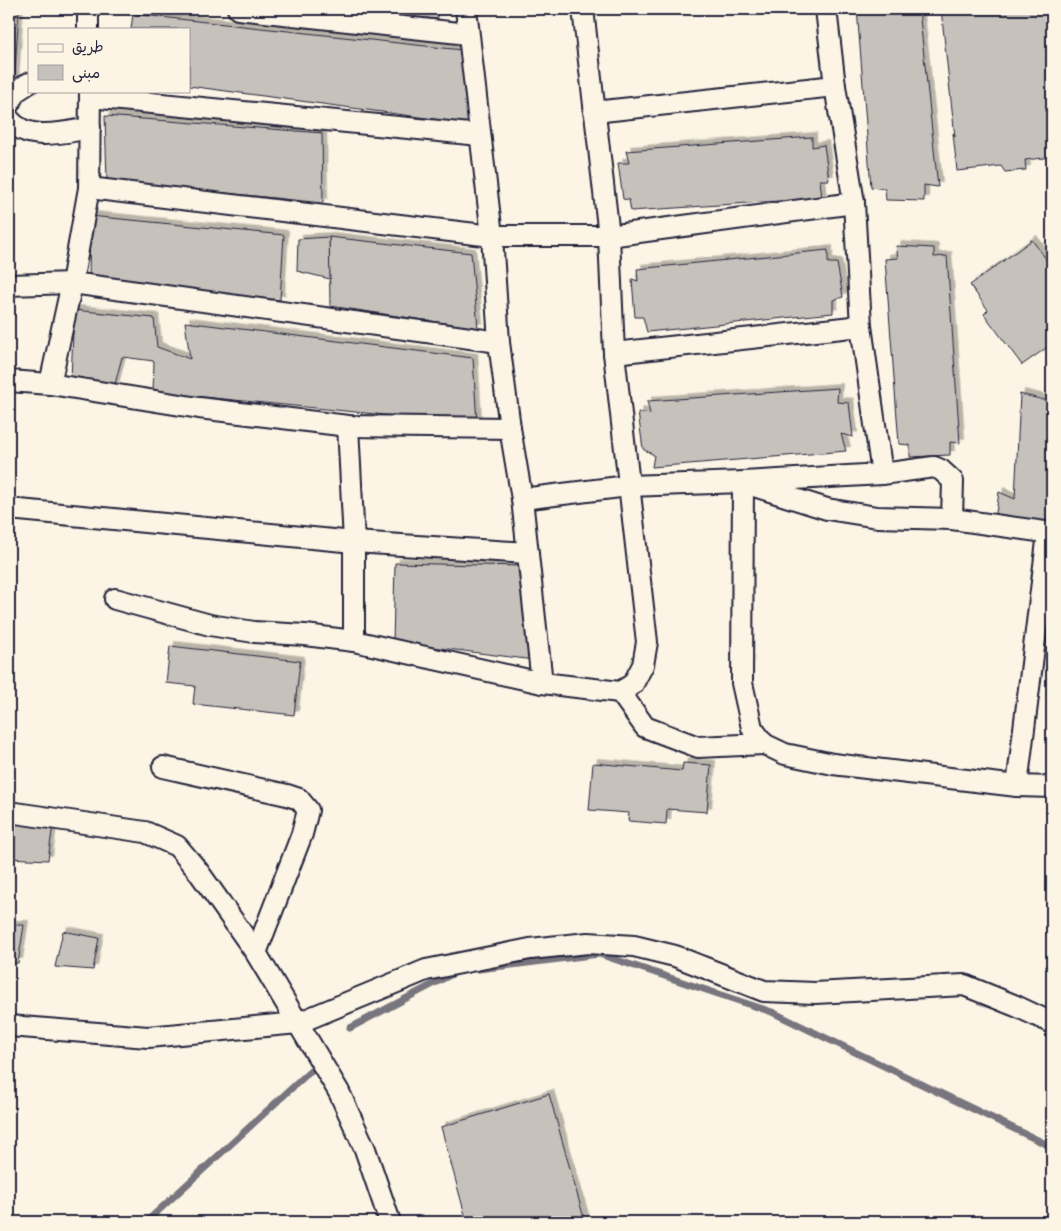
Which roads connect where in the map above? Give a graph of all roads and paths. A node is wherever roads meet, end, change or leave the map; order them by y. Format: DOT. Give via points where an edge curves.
graph roads {
  1 [pos="88,9"];
  2 [pos="238,9"];
  3 [pos="466,9"];
  4 [pos="583,9"];
  5 [pos="826,9"];
  6 [pos="88,28"];
  7 [pos="468,34"];
  8 [pos="28,84"];
  9 [pos="835,86"];
  10 [pos="90,94"];
  11 [pos="9,104"];
  12 [pos="594,112"];
  13 [pos="9,120"];
  14 [pos="90,128"];
  15 [pos="480,135"];
  16 [pos="90,188"];
  17 [pos="854,203"];
  18 [pos="492,236"];
  19 [pos="609,236"];
  20 [pos="72,284"];
  21 [pos="9,285"];
  22 [pos="862,326"];
  23 [pos="499,342"];
  24 [pos="614,353"];
  25 [pos="9,382"];
  26 [pos="50,384"];
  27 [pos="348,426"];
  28 [pos="510,428"];
  29 [pos="882,474"];
  30 [pos="743,482"];
  31 [pos="628,486"];
  32 [pos="522,499"];
  33 [pos="9,509"];
  34 [pos="952,519"];
  35 [pos="1050,533"];
  36 [pos="354,542"];
  37 [pos="528,552"];
  38 [pos="115,599"];
  39 [pos="354,641"];
  40 [pos="542,683"];
  41 [pos="620,692"];
  42 [pos="764,744"];
  43 [pos="163,767"];
  44 [pos="1017,786"];
  45 [pos="1052,787"];
  46 [pos="9,812"];
  47 [pos="256,953"];
  48 [pos="298,1023"];
  49 [pos="1052,1024"];
  50 [pos="9,1026"];
  51 [pos="390,1222"];
  1 -- 6 [label="street"];
  2 -- 7 [label="street"];
  3 -- 7 [label="street"];
  4 -- 12 [label="street"];
  5 -- 9 [label="street"];
  7 -- 15 [label="street"];
  8 -- 11 [label="street" via="15,92"];
  9 -- 12 [label="street"];
  9 -- 17 [label="street"];
  10 -- 14 [label="street"];
  10 -- 15 [label="street"];
  12 -- 19 [label="street"];
  13 -- 14 [label="street" via="14,126 42,135"];
  14 -- 16 [label="street"];
  15 -- 18 [label="street"];
  16 -- 18 [label="street"];
  16 -- 20 [label="street"];
  17 -- 19 [label="street"];
  17 -- 22 [label="street"];
  18 -- 19 [label="street"];
  18 -- 23 [label="street"];
  19 -- 24 [label="street"];
  20 -- 21 [label="street"];
  20 -- 23 [label="street"];
  20 -- 26 [label="street"];
  22 -- 24 [label="street"];
  22 -- 29 [label="street"];
  23 -- 28 [label="street"];
  24 -- 31 [label="street"];
  25 -- 26 [label="street"];
  26 -- 27 [label="street" via="199,408"];
  27 -- 28 [label="street"];
  27 -- 36 [label="street"];
  28 -- 32 [label="street"];
  29 -- 30 [label="street"];
  29 -- 34 [label="street" via="934,468 942,470 953,482"];
  30 -- 31 [label="street"];
  30 -- 34 [label="street" via="827,509 877,518"];
  30 -- 42 [label="street" via="742,683 752,728"];
  31 -- 32 [label="street"];
  31 -- 41 [label="street" via="647,642 643,665 633,684"];
  32 -- 37 [label="street"];
  33 -- 36 [label="street"];
  34 -- 35 [label="street"];
  35 -- 44 [label="street"];
  36 -- 37 [label="street"];
  36 -- 39 [label="street"];
  37 -- 40 [label="street"];
  38 -- 39 [label="street" via="210,625"];
  39 -- 40 [label="street"];
  40 -- 41 [label="street"];
  41 -- 42 [label="street" via="645,726 698,747"];
  42 -- 44 [label="street" via="785,754 833,764"];
  43 -- 47 [label="street" via="287,794 299,799 308,810 302,834"];
  44 -- 45 [label="street"];
  46 -- 47 [label="street" via="145,832 177,846"];
  47 -- 48 [label="street"];
  48 -- 49 [label="street" via="426,970 530,949 588,943 634,946 675,956 764,991 815,993 964,986"];
  48 -- 50 [label="street" via="148,1038"];
  48 -- 51 [label="street" via="348,1109"];
}
